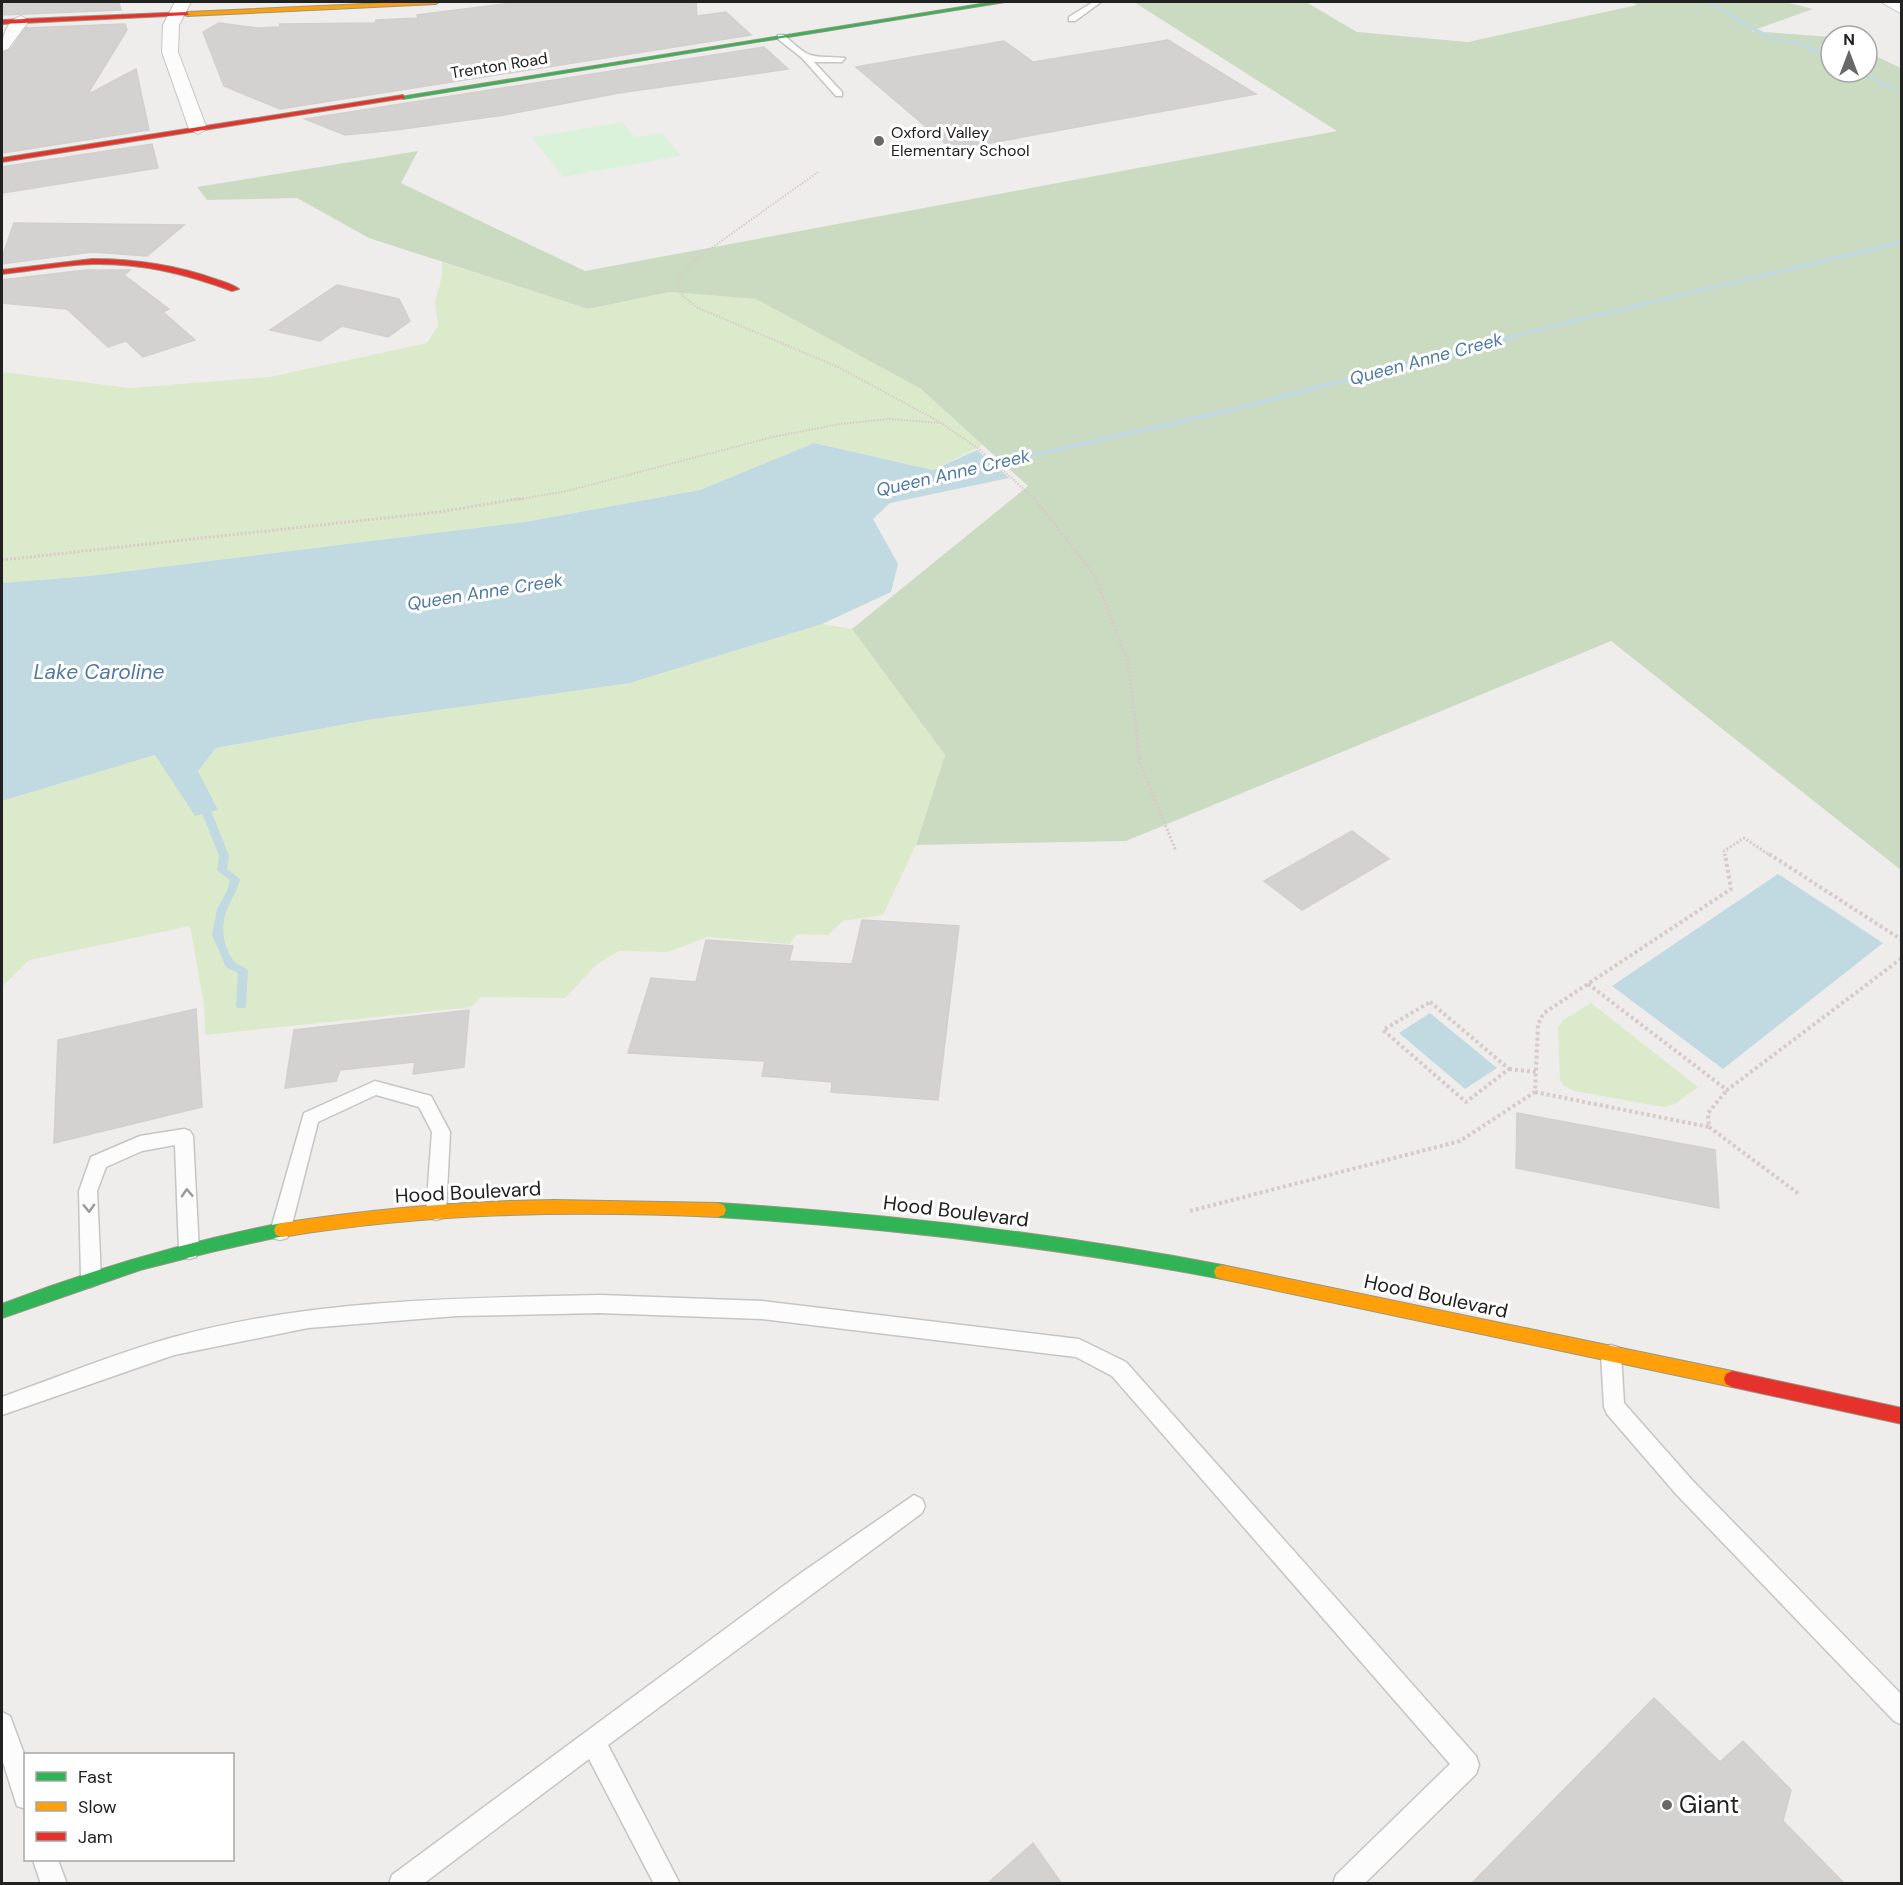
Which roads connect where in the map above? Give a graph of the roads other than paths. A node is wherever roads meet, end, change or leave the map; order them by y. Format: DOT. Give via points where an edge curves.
graph roads {
  1 [pos="436,2"];
  2 [pos="1002,2"];
  3 [pos="1096,2"];
  4 [pos="179,8"];
  5 [pos="1072,19"];
  6 [pos="21,21"];
  7 [pos="2,22"];
  8 [pos="781,37"];
  9 [pos="2,46"];
  10 [pos="806,59"];
  11 [pos="842,60"];
  12 [pos="839,94"];
  13 [pos="198,129"];
  14 [pos="2,160"];
  15 [pos="2,272"];
  16 [pos="235,289"];
  17 [pos="436,1212"];
  18 [pos="279,1232"];
  19 [pos="189,1251"];
  20 [pos="91,1278"];
  21 [pos="2,1311"];
  22 [pos="1611,1354"];
  23 [pos="2,1406"];
  24 [pos="1902,1416"];
  25 [pos="914,1506"];
  26 [pos="1902,1713"];
  27 [pos="2,1724"];
  28 [pos="593,1742"];
  29 [pos="8,1765"];
  30 [pos="24,1793"];
  31 [pos="46,1861"];
  32 [pos="54,1884"];
  33 [pos="401,1884"];
  34 [pos="668,1884"];
  35 [pos="1345,1884"];
  1 -- 4 [label="street"];
  2 -- 8 [label="street, Trenton Road"];
  3 -- 5 [label="lane"];
  4 -- 6 [label="street"];
  4 -- 13 [label="street" via="168,36 170,52"];
  6 -- 7 [label="street"];
  6 -- 9 [label="street"];
  8 -- 10 [label="lane"];
  8 -- 13 [label="street, Trenton Road"];
  10 -- 11 [label="lane"];
  10 -- 12 [label="lane"];
  13 -- 14 [label="street, Trenton Road"];
  15 -- 16 [label="street" via="93,260 142,261 189,270"];
  17 -- 18 [label="street, Hood Boulevard" via="348,1219"];
  17 -- 18 [label="lane" via="441,1132 425,1101 375,1088 310,1118"];
  17 -- 22 [label="street, Hood Boulevard" via="531,1207 692,1209 857,1219 998,1234 1147,1257"];
  18 -- 19 [label="street, Hood Boulevard"];
  19 -- 20 [label="street, Hood Boulevard"];
  19 -- 20 [label="lane, one-way" via="184,1136 140,1144 98,1162 88,1191"];
  20 -- 21 [label="street, Hood Boulevard"];
  22 -- 24 [label="street, Hood Boulevard"];
  22 -- 26 [label="lane" via="1614,1407 1676,1479"];
  23 -- 35 [label="lane" via="174,1346 308,1319 456,1307 600,1304 762,1310 1079,1348 1119,1369 1467,1765"];
  25 -- 28 [label="lane"];
  27 -- 29 [label="lane"];
  28 -- 33 [label="lane"];
  28 -- 34 [label="lane"];
  29 -- 30 [label="lane"];
  31 -- 32 [label="lane"];
}
